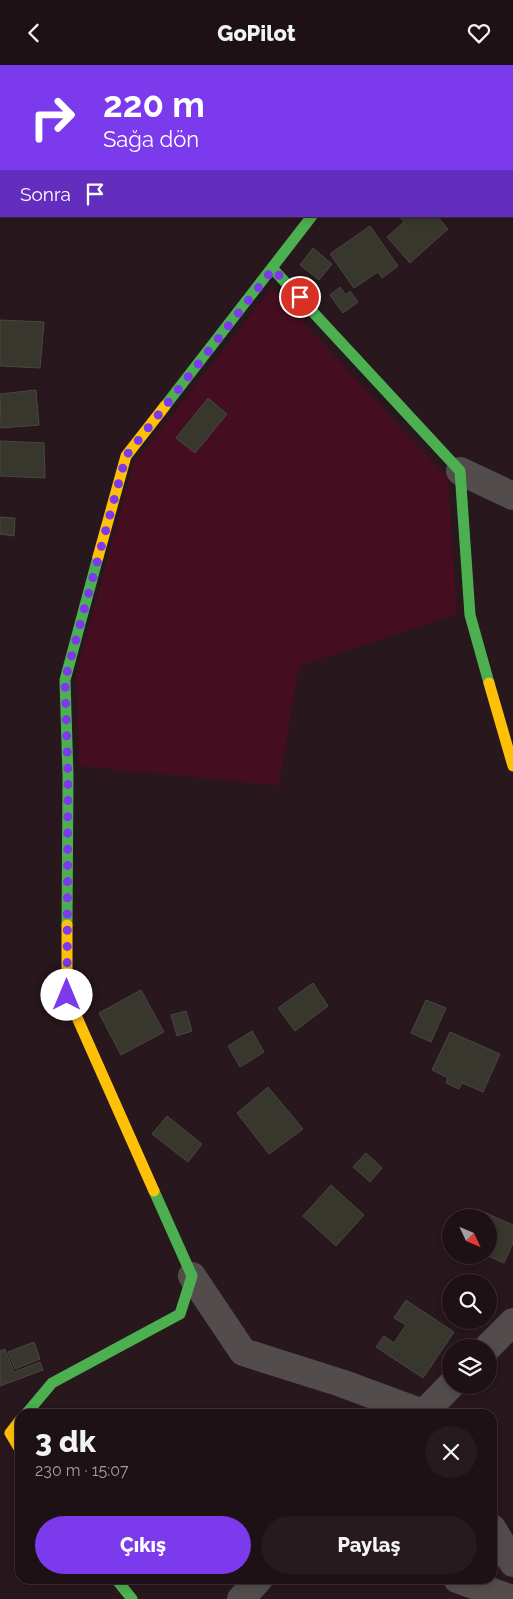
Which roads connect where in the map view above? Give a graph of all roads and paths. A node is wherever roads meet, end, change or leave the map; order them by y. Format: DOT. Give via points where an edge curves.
graph roads {
  1 [pos="311,217"];
  2 [pos="273,269"];
  3 [pos="460,471"];
  4 [pos="513,496"];
  5 [pos="513,766"];
  6 [pos="192,1276"];
  7 [pos="513,1321"];
  8 [pos="496,1339"];
  9 [pos="442,1394"];
  10 [pos="31,1409"];
  11 [pos="412,1409"];
  12 [pos="428,1409"];
  13 [pos="497,1536"];
  14 [pos="513,1563"];
  15 [pos="120,1584"];
  16 [pos="254,1584"];
  17 [pos="471,1584"];
  18 [pos="132,1599"];
  19 [pos="241,1599"];
  20 [pos="512,1599"];
  1 -- 2 [label="street"];
  2 -- 3 [label="street"];
  2 -- 6 [label="street" via="126,456 65,680 67,995"];
  3 -- 4 [label="street"];
  3 -- 5 [label="street" via="470,615"];
  6 -- 10 [label="street" via="180,1315 62,1376"];
  6 -- 11 [label="street" via="243,1352"];
  7 -- 8 [label="street"];
  9 -- 12 [label="street"];
  13 -- 14 [label="street"];
  15 -- 18 [label="street"];
  16 -- 19 [label="street"];
  17 -- 20 [label="street"];
}
